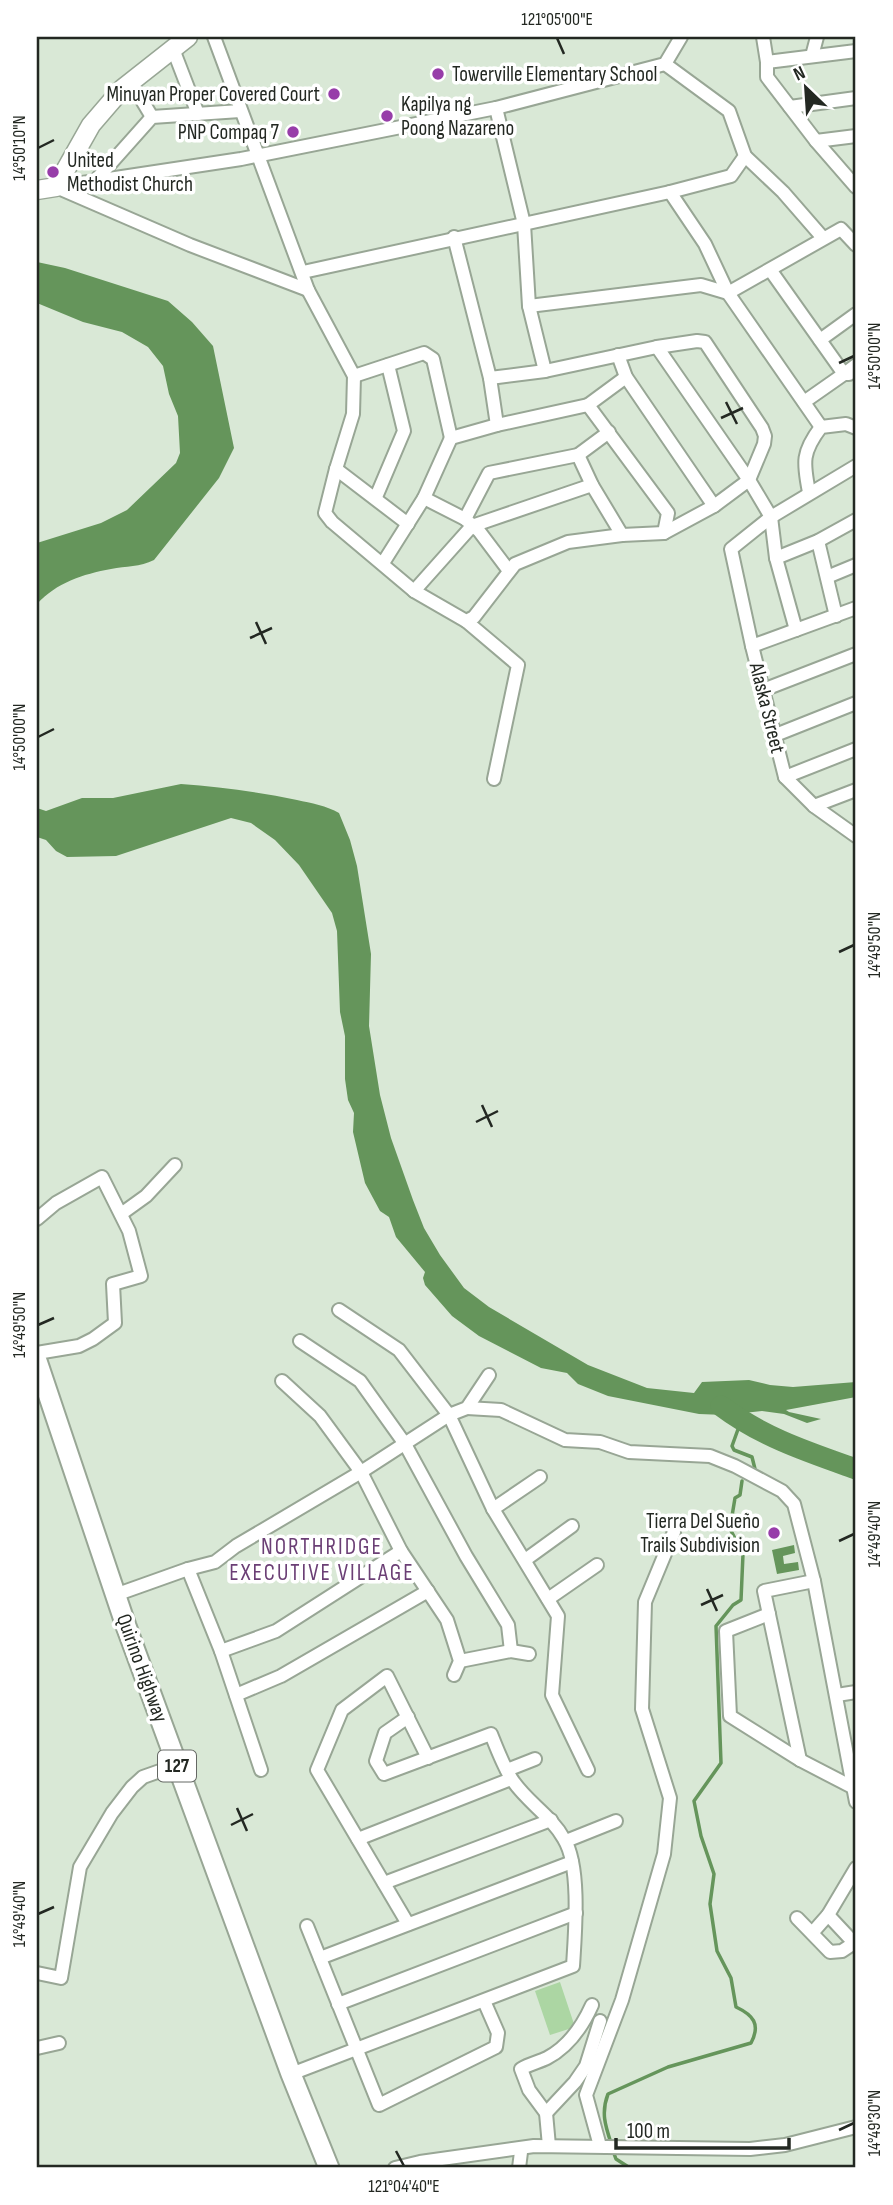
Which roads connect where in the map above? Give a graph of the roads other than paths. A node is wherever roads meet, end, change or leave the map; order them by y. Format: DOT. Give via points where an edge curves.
graph roads {
  1 [pos="214,37"];
  2 [pos="681,37"];
  3 [pos="762,37"];
  4 [pos="817,37"];
  5 [pos="182,40"];
  6 [pos="856,51"];
  7 [pos="812,56"];
  8 [pos="767,62"];
  9 [pos="665,64"];
  10 [pos="131,82"];
  11 [pos="856,98"];
  12 [pos="790,107"];
  13 [pos="496,108"];
  14 [pos="240,111"];
  15 [pos="198,114"];
  16 [pos="152,117"];
  17 [pos="856,136"];
  18 [pos="816,141"];
  19 [pos="256,156"];
  20 [pos="746,156"];
  21 [pos="95,181"];
  22 [pos="56,187"];
  23 [pos="856,187"];
  24 [pos="37,190"];
  25 [pos="670,191"];
  26 [pos="524,223"];
  27 [pos="454,237"];
  28 [pos="823,238"];
  29 [pos="856,246"];
  30 [pos="771,271"];
  31 [pos="303,272"];
  32 [pos="308,290"];
  33 [pos="728,293"];
  34 [pos="529,306"];
  35 [pos="856,314"];
  36 [pos="820,340"];
  37 [pos="657,347"];
  38 [pos="618,355"];
  39 [pos="388,365"];
  40 [pos="856,365"];
  41 [pos="545,371"];
  42 [pos="850,374"];
  43 [pos="354,376"];
  44 [pos="626,377"];
  45 [pos="490,378"];
  46 [pos="804,402"];
  47 [pos="588,405"];
  48 [pos="497,425"];
  49 [pos="821,427"];
  50 [pos="856,428"];
  51 [pos="608,432"];
  52 [pos="451,438"];
  53 [pos="578,454"];
  54 [pos="856,466"];
  55 [pos="336,468"];
  56 [pos="749,480"];
  57 [pos="592,485"];
  58 [pos="809,492"];
  59 [pos="376,497"];
  60 [pos="424,498"];
  61 [pos="714,506"];
  62 [pos="771,517"];
  63 [pos="856,520"];
  64 [pos="468,523"];
  65 [pos="408,524"];
  66 [pos="664,533"];
  67 [pos="622,535"];
  68 [pos="818,541"];
  69 [pos="776,558"];
  70 [pos="383,563"];
  71 [pos="856,565"];
  72 [pos="509,571"];
  73 [pos="827,577"];
  74 [pos="414,591"];
  75 [pos="856,608"];
  76 [pos="836,616"];
  77 [pos="466,621"];
  78 [pos="796,630"];
  79 [pos="752,646"];
  80 [pos="856,654"];
  81 [pos="763,690"];
  82 [pos="856,703"];
  83 [pos="773,736"];
  84 [pos="856,750"];
  85 [pos="785,776"];
  86 [pos="494,779"];
  87 [pos="856,790"];
  88 [pos="814,806"];
  89 [pos="856,836"];
  90 [pos="175,1165"];
  91 [pos="121,1214"];
  92 [pos="37,1219"];
  93 [pos="339,1310"];
  94 [pos="300,1340"];
  95 [pos="37,1353"];
  96 [pos="37,1361"];
  97 [pos="489,1375"];
  98 [pos="282,1381"];
  99 [pos="467,1408"];
  100 [pos="449,1415"];
  101 [pos="405,1444"];
  102 [pos="361,1472"];
  103 [pos="541,1477"];
  104 [pos="493,1509"];
  105 [pos="572,1525"];
  106 [pos="674,1532"];
  107 [pos="401,1551"];
  108 [pos="525,1560"];
  109 [pos="597,1565"];
  110 [pos="188,1569"];
  111 [pos="814,1581"];
  112 [pos="428,1591"];
  113 [pos="115,1595"];
  114 [pos="548,1599"];
  115 [pos="769,1614"];
  116 [pos="221,1651"];
  117 [pos="511,1651"];
  118 [pos="529,1654"];
  119 [pos="460,1661"];
  120 [pos="454,1675"];
  121 [pos="856,1692"];
  122 [pos="236,1695"];
  123 [pos="837,1695"];
  124 [pos="408,1717"];
  125 [pos="428,1758"];
  126 [pos="535,1759"];
  127 [pos="800,1760"];
  128 [pos="177,1765"];
  129 [pos="261,1770"];
  130 [pos="588,1770"];
  131 [pos="509,1775"];
  132 [pos="854,1788"];
  133 [pos="856,1802"];
  134 [pos="551,1820"];
  135 [pos="616,1821"];
  136 [pos="358,1839"];
  137 [pos="566,1841"];
  138 [pos="572,1862"];
  139 [pos="856,1868"];
  140 [pos="384,1883"];
  141 [pos="576,1913"];
  142 [pos="828,1915"];
  143 [pos="797,1918"];
  144 [pos="408,1924"];
  145 [pos="307,1926"];
  146 [pos="813,1933"];
  147 [pos="855,1944"];
  148 [pos="320,1958"];
  149 [pos="37,1973"];
  150 [pos="484,2001"];
  151 [pos="338,2004"];
  152 [pos="592,2005"];
  153 [pos="600,2021"];
  154 [pos="59,2043"];
  155 [pos="37,2048"];
  156 [pos="357,2050"];
  157 [pos="291,2074"];
  158 [pos="546,2113"];
  159 [pos="856,2127"];
  160 [pos="549,2146"];
  161 [pos="602,2146"];
  162 [pos="521,2152"];
  163 [pos="329,2168"];
  164 [pos="395,2168"];
  165 [pos="519,2168"];
  1 -- 14 [label="street"];
  2 -- 9 [label="street"];
  3 -- 8 [label="street"];
  4 -- 7 [label="street"];
  5 -- 10 [label="street"];
  5 -- 15 [label="street"];
  6 -- 7 [label="street"];
  7 -- 8 [label="street"];
  8 -- 12 [label="street" via="767,77"];
  9 -- 13 [label="street"];
  9 -- 20 [label="street" via="729,111"];
  10 -- 16 [label="street"];
  10 -- 22 [label="street" via="92,125"];
  11 -- 12 [label="street"];
  12 -- 18 [label="street"];
  13 -- 19 [label="street"];
  13 -- 26 [label="street"];
  14 -- 15 [label="street"];
  14 -- 19 [label="street"];
  15 -- 16 [label="street"];
  16 -- 21 [label="street"];
  17 -- 18 [label="street"];
  18 -- 23 [label="street"];
  19 -- 21 [label="street"];
  19 -- 31 [label="street"];
  20 -- 25 [label="street" via="731,176"];
  20 -- 28 [label="street"];
  21 -- 22 [label="street"];
  22 -- 24 [label="street"];
  22 -- 32 [label="street"];
  25 -- 26 [label="street"];
  25 -- 33 [label="street" via="705,244"];
  26 -- 27 [label="street"];
  26 -- 34 [label="street"];
  27 -- 31 [label="street"];
  27 -- 45 [label="street"];
  28 -- 29 [label="street" via="841,229"];
  28 -- 30 [label="street"];
  30 -- 33 [label="street"];
  30 -- 36 [label="street"];
  31 -- 32 [label="street"];
  32 -- 43 [label="street"];
  33 -- 34 [label="street" via="701,285"];
  33 -- 46 [label="street"];
  34 -- 41 [label="street"];
  35 -- 36 [label="street"];
  36 -- 42 [label="street"];
  37 -- 38 [label="street"];
  37 -- 56 [label="street"];
  37 -- 56 [label="street" via="697,341 710,349 765,436"];
  38 -- 41 [label="street"];
  38 -- 44 [label="street"];
  39 -- 43 [label="street"];
  39 -- 52 [label="street" via="429,354"];
  39 -- 59 [label="street" via="404,431"];
  40 -- 42 [label="street"];
  41 -- 45 [label="street"];
  42 -- 46 [label="street"];
  43 -- 55 [label="street" via="353,414"];
  44 -- 47 [label="street"];
  44 -- 61 [label="street"];
  45 -- 48 [label="street"];
  46 -- 49 [label="street"];
  47 -- 48 [label="street"];
  47 -- 51 [label="street"];
  48 -- 52 [label="street"];
  49 -- 50 [label="street" via="846,424"];
  49 -- 58 [label="street" via="804,460"];
  51 -- 53 [label="street"];
  51 -- 66 [label="street" via="668,513"];
  52 -- 60 [label="street"];
  53 -- 57 [label="street"];
  53 -- 64 [label="street" via="489,473"];
  54 -- 58 [label="street"];
  55 -- 59 [label="street"];
  55 -- 70 [label="street" via="325,513"];
  56 -- 61 [label="street"];
  56 -- 62 [label="street"];
  57 -- 64 [label="street"];
  57 -- 67 [label="street"];
  58 -- 62 [label="street"];
  59 -- 65 [label="street"];
  60 -- 64 [label="street"];
  60 -- 65 [label="street"];
  61 -- 66 [label="street"];
  62 -- 69 [label="street"];
  62 -- 79 [label="street, Alaska Street" via="731,549"];
  63 -- 68 [label="street"];
  64 -- 72 [label="street"];
  64 -- 74 [label="street"];
  65 -- 70 [label="street"];
  66 -- 67 [label="street"];
  67 -- 72 [label="street" via="568,542"];
  68 -- 69 [label="street"];
  68 -- 73 [label="street"];
  69 -- 78 [label="street"];
  70 -- 74 [label="street"];
  71 -- 73 [label="street"];
  72 -- 77 [label="street"];
  73 -- 76 [label="street"];
  74 -- 77 [label="street"];
  75 -- 76 [label="street"];
  76 -- 78 [label="street"];
  77 -- 86 [label="street" via="518,665"];
  78 -- 79 [label="street"];
  79 -- 81 [label="street, Alaska Street"];
  80 -- 81 [label="street"];
  81 -- 83 [label="street, Alaska Street"];
  82 -- 83 [label="street"];
  83 -- 85 [label="street, Alaska Street"];
  84 -- 85 [label="street"];
  85 -- 88 [label="street, Alaska Street"];
  87 -- 88 [label="street"];
  88 -- 89 [label="street, Alaska Street"];
  90 -- 91 [label="street"];
  91 -- 92 [label="street" via="102,1177"];
  91 -- 95 [label="street" via="141,1276 113,1284 115,1323 79,1346"];
  93 -- 100 [label="street" via="399,1350"];
  94 -- 101 [label="street" via="360,1381"];
  96 -- 113 [label="main road, Quirino Highway / 127"];
  97 -- 99 [label="street"];
  98 -- 102 [label="street" via="320,1416"];
  99 -- 100 [label="street"];
  99 -- 111 [label="street" via="501,1410 565,1440 600,1442 629,1452 710,1456 735,1466 782,1491 794,1504"];
  100 -- 101 [label="street"];
  100 -- 104 [label="street"];
  101 -- 102 [label="street"];
  101 -- 117 [label="street" via="508,1625"];
  102 -- 107 [label="street"];
  102 -- 110 [label="street" via="215,1562"];
  103 -- 104 [label="street"];
  104 -- 108 [label="street"];
  105 -- 108 [label="street"];
  106 -- 161 [label="street" via="645,1602 642,1709 670,1798 664,1854 622,2000 586,2095"];
  107 -- 112 [label="street"];
  107 -- 116 [label="street" via="276,1632"];
  108 -- 114 [label="street"];
  109 -- 114 [label="street"];
  110 -- 113 [label="street"];
  110 -- 116 [label="street"];
  111 -- 115 [label="street" via="764,1591"];
  111 -- 123 [label="street"];
  112 -- 119 [label="street" via="447,1620"];
  112 -- 122 [label="street" via="282,1676"];
  113 -- 128 [label="main road, Quirino Highway / 127"];
  114 -- 130 [label="street" via="558,1616 552,1695"];
  115 -- 127 [label="street"];
  115 -- 127 [label="street" via="726,1631 730,1716"];
  116 -- 122 [label="street"];
  117 -- 118 [label="street"];
  117 -- 119 [label="street"];
  119 -- 120 [label="street"];
  121 -- 123 [label="street"];
  122 -- 129 [label="street"];
  123 -- 132 [label="street"];
  124 -- 125 [label="street"];
  124 -- 125 [label="street" via="385,1733 376,1761 384,1774"];
  124 -- 136 [label="street" via="387,1676 342,1710 317,1770"];
  125 -- 131 [label="street" via="491,1734"];
  126 -- 131 [label="street"];
  127 -- 132 [label="street"];
  128 -- 149 [label="street" via="143,1777 112,1813 80,1867 61,1978"];
  128 -- 157 [label="main road, Quirino Highway / 127"];
  131 -- 134 [label="street"];
  131 -- 136 [label="street"];
  132 -- 133 [label="street"];
  134 -- 137 [label="street"];
  134 -- 140 [label="street"];
  135 -- 137 [label="street"];
  136 -- 140 [label="street"];
  137 -- 138 [label="street"];
  138 -- 141 [label="street"];
  138 -- 144 [label="street"];
  139 -- 142 [label="street"];
  140 -- 144 [label="street"];
  141 -- 150 [label="street" via="573,1966"];
  141 -- 151 [label="street"];
  142 -- 146 [label="street"];
  142 -- 147 [label="street"];
  143 -- 146 [label="street"];
  144 -- 148 [label="street"];
  145 -- 148 [label="street"];
  146 -- 147 [label="street" via="830,1952"];
  148 -- 151 [label="street"];
  150 -- 156 [label="street"];
  150 -- 156 [label="street" via="498,2033 496,2047 379,2105"];
  151 -- 156 [label="street"];
  152 -- 158 [label="street" via="564,2045 549,2057 522,2067 529,2090"];
  153 -- 158 [label="street" via="586,2066"];
  154 -- 155 [label="street"];
  156 -- 157 [label="street"];
  157 -- 163 [label="main road, Quirino Highway / 127"];
  158 -- 160 [label="street"];
  159 -- 161 [label="street" via="785,2146 750,2149"];
  160 -- 161 [label="street"];
  160 -- 164 [label="street"];
  162 -- 165 [label="street"];
}
